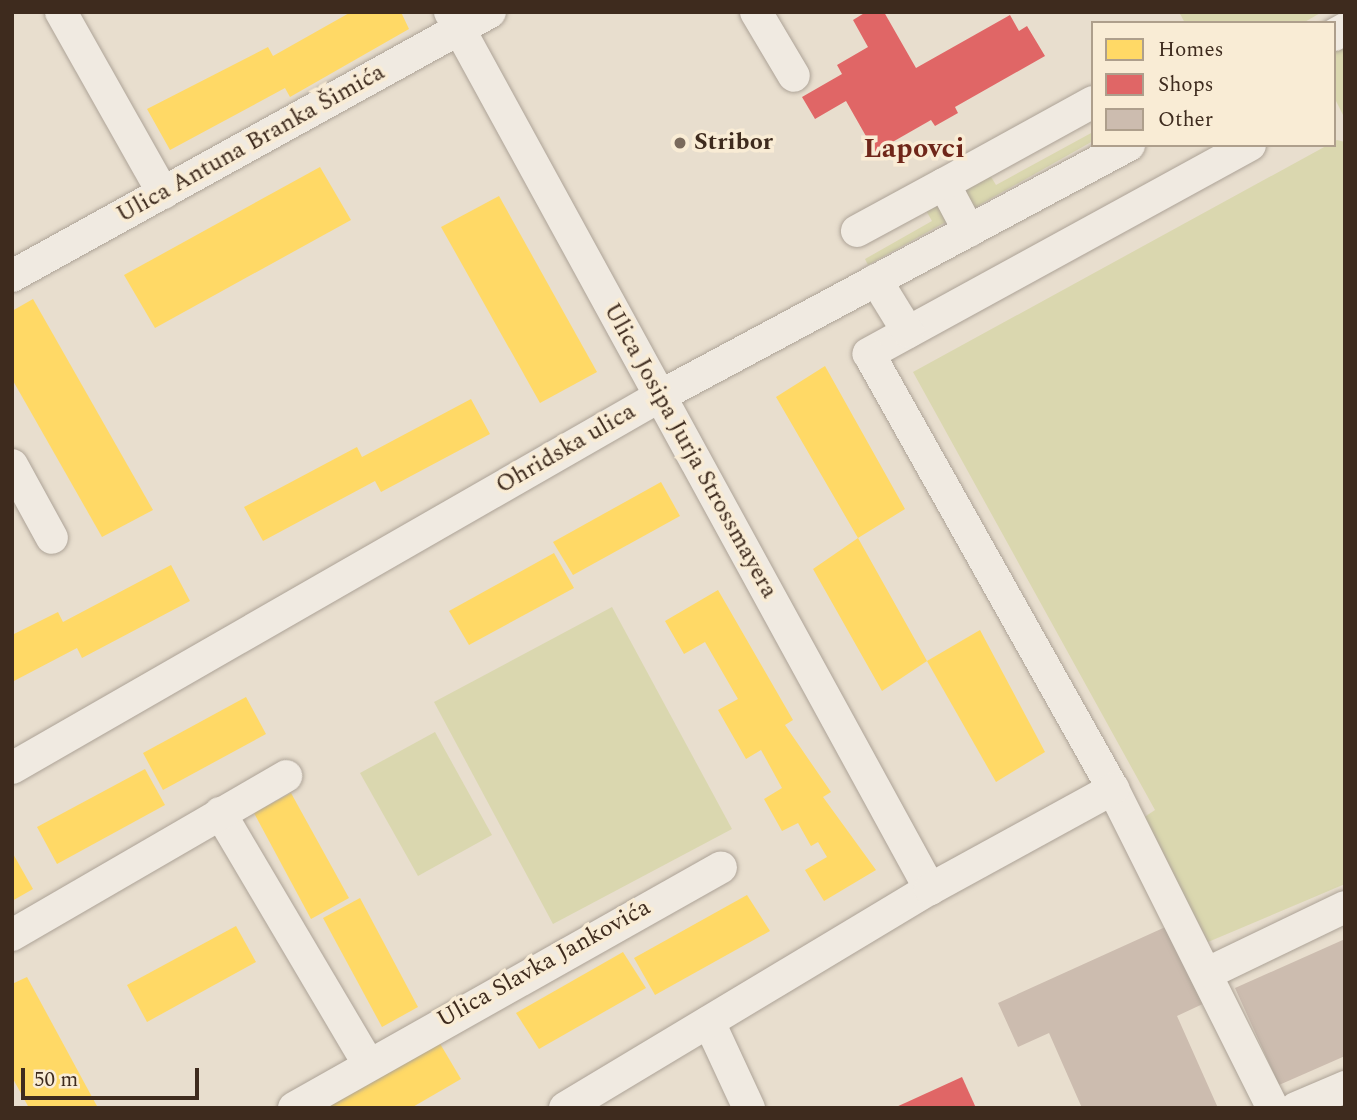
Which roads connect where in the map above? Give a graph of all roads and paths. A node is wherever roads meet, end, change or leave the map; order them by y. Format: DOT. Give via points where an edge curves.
graph roads {
  1 [pos="61,12"];
  2 [pos="490,12"];
  3 [pos="756,12"];
  4 [pos="455,21"];
  5 [pos="794,76"];
  6 [pos="1091,103"];
  7 [pos="1125,147"];
  8 [pos="1246,147"];
  9 [pos="944,184"];
  10 [pos="163,193"];
  11 [pos="857,231"];
  12 [pos="969,231"];
  13 [pos="12,276"];
  14 [pos="876,280"];
  15 [pos="908,332"];
  16 [pos="660,396"];
  17 [pos="12,465"];
  18 [pos="52,538"];
  19 [pos="12,768"];
  20 [pos="286,776"];
  21 [pos="1113,789"];
  22 [pos="220,813"];
  23 [pos="722,867"];
  24 [pos="930,889"];
  25 [pos="1345,908"];
  26 [pos="12,934"];
  27 [pos="1210,972"];
  28 [pos="709,1022"];
  29 [pos="367,1062"];
  30 [pos="1345,1087"];
  31 [pos="294,1108"];
  32 [pos="565,1108"];
  33 [pos="749,1108"];
  34 [pos="1273,1108"];
  35 [pos="1296,1108"];
  1 -- 10 [label="street"];
  2 -- 4 [label="street, Ulica Antuna Branka Šimića"];
  3 -- 5 [label="street"];
  4 -- 10 [label="street, Ulica Antuna Branka Šimića"];
  4 -- 16 [label="street, Ulica Josipa Jurja Strossmayera"];
  6 -- 9 [label="street"];
  7 -- 12 [label="street, Ohridska ulica"];
  8 -- 15 [label="street"];
  9 -- 11 [label="street"];
  9 -- 12 [label="street"];
  10 -- 13 [label="street, Ulica Antuna Branka Šimića"];
  12 -- 14 [label="street, Ohridska ulica"];
  14 -- 15 [label="street"];
  14 -- 16 [label="street, Ohridska ulica"];
  15 -- 21 [label="street" via="869,354"];
  16 -- 19 [label="street, Ohridska ulica"];
  16 -- 24 [label="street, Ulica Josipa Jurja Strossmayera"];
  17 -- 18 [label="street"];
  20 -- 22 [label="street"];
  21 -- 24 [label="street"];
  21 -- 27 [label="street"];
  22 -- 26 [label="street"];
  22 -- 29 [label="street"];
  23 -- 29 [label="street, Ulica Slavka Jankovića"];
  24 -- 28 [label="street"];
  25 -- 27 [label="street"];
  27 -- 34 [label="street"];
  28 -- 32 [label="street"];
  28 -- 33 [label="street"];
  29 -- 31 [label="street, Ulica Slavka Jankovića"];
  30 -- 35 [label="street"];
}
